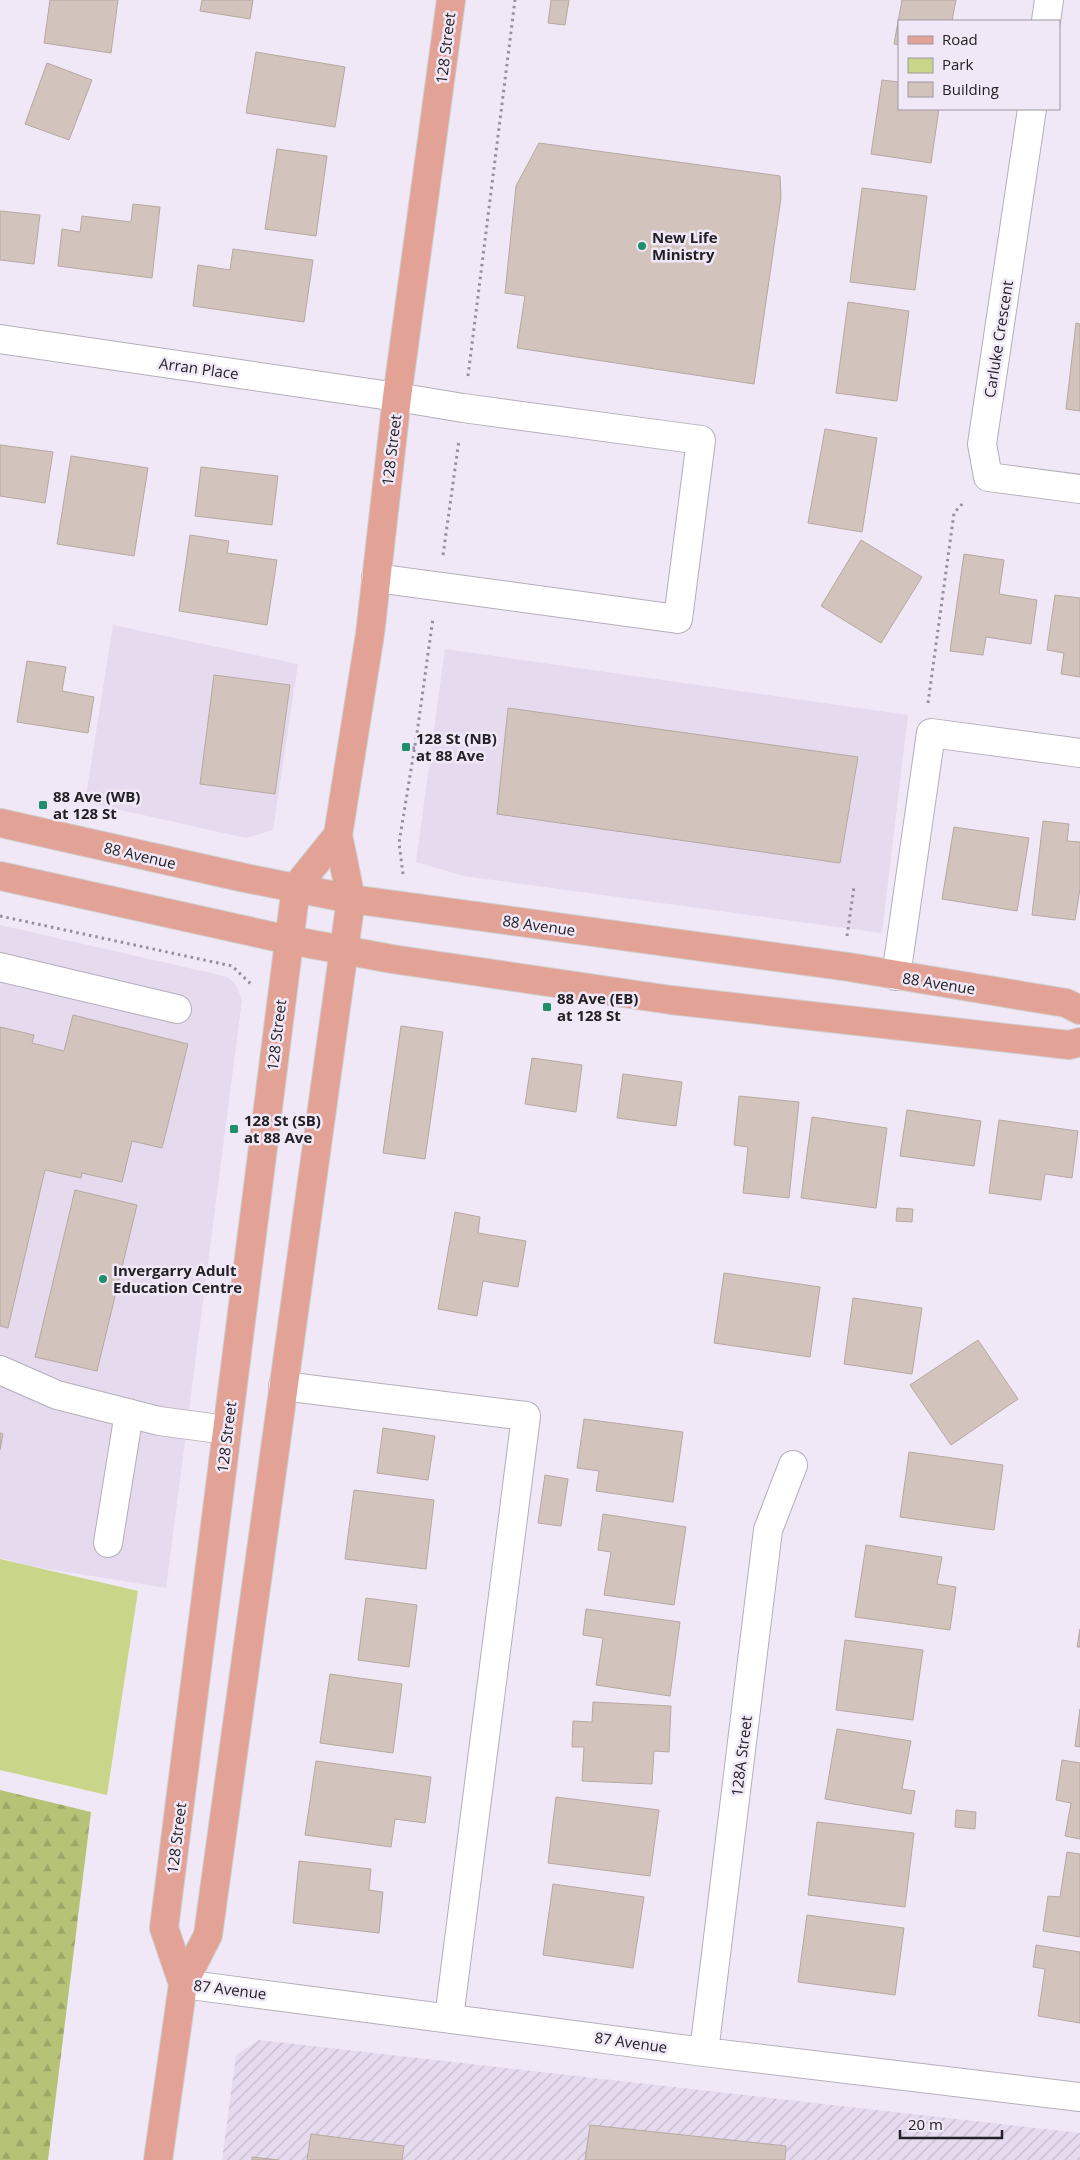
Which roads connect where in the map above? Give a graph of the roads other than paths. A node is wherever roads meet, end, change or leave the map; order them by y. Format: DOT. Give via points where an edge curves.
graph roads {
  1 [pos="451,0"];
  2 [pos="1049,0"];
  3 [pos="1046,20"];
  4 [pos="1032,110"];
  5 [pos="0,339"];
  6 [pos="398,396"];
  7 [pos="1080,489"];
  8 [pos="376,578"];
  9 [pos="1080,753"];
  10 [pos="0,823"];
  11 [pos="338,835"];
  12 [pos="0,876"];
  13 [pos="296,887"];
  14 [pos="351,899"];
  15 [pos="289,940"];
  16 [pos="343,951"];
  17 [pos="0,967"];
  18 [pos="896,976"];
  19 [pos="177,1010"];
  20 [pos="1080,1010"];
  21 [pos="1080,1042"];
  22 [pos="0,1370"];
  23 [pos="283,1386"];
  24 [pos="129,1413"];
  25 [pos="227,1430"];
  26 [pos="793,1465"];
  27 [pos="108,1543"];
  28 [pos="183,1984"];
  29 [pos="449,2018"];
  30 [pos="704,2052"];
  31 [pos="1080,2098"];
  32 [pos="158,2160"];
  1 -- 6 [label="main road, 128 Street"];
  2 -- 3 [label="street"];
  4 -- 7 [label="street, Carluke Crescent" via="982,444 988,477"];
  5 -- 6 [label="street, Arran Place"];
  6 -- 8 [label="main road, 128 Street"];
  6 -- 8 [label="street, Arran Place" via="463,408 700,440 678,619"];
  8 -- 11 [label="main road, 128 Street"];
  9 -- 18 [label="street" via="931,734"];
  10 -- 13 [label="main road, 88 Avenue"];
  11 -- 13 [label="main road"];
  11 -- 14 [label="main road, 128 Street"];
  12 -- 15 [label="main road"];
  13 -- 14 [label="main road, 88 Avenue"];
  13 -- 15 [label="main road, 128 Street"];
  14 -- 16 [label="main road, 128 Street"];
  14 -- 18 [label="main road, 88 Avenue" via="829,964"];
  15 -- 16 [label="main road"];
  15 -- 25 [label="main road, 128 Street"];
  16 -- 21 [label="main road" via="671,1000 1069,1045"];
  16 -- 23 [label="main road, 128 Street"];
  17 -- 19 [label="street"];
  18 -- 20 [label="main road, 88 Avenue" via="1066,1003"];
  22 -- 24 [label="street" via="57,1395"];
  23 -- 28 [label="main road, 128 Street" via="208,1935"];
  23 -- 29 [label="street" via="526,1416"];
  24 -- 25 [label="street" via="159,1421"];
  24 -- 27 [label="street"];
  25 -- 28 [label="main road, 128 Street" via="164,1928"];
  26 -- 30 [label="street, 128A Street" via="768,1530"];
  28 -- 29 [label="street, 87 Avenue"];
  28 -- 32 [label="main road, 128 Street"];
  29 -- 30 [label="street, 87 Avenue"];
  30 -- 31 [label="street, 87 Avenue"];
}
